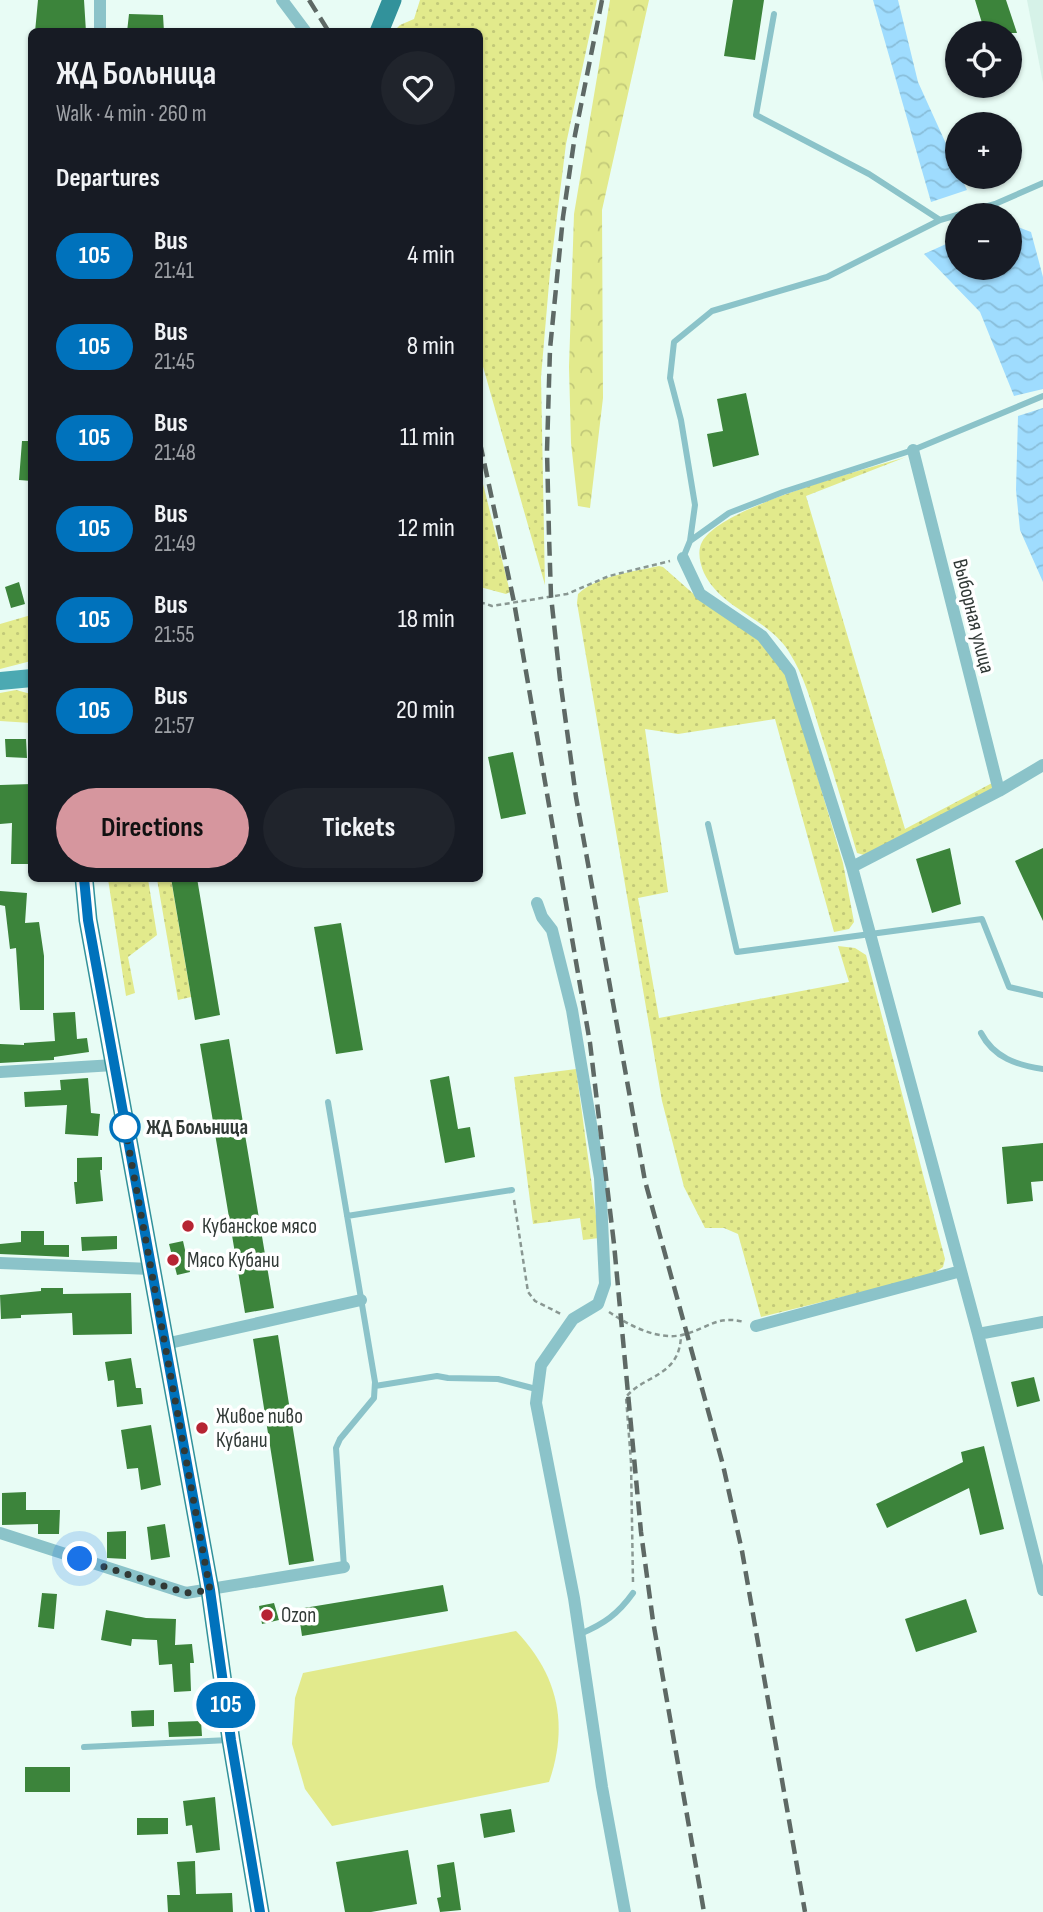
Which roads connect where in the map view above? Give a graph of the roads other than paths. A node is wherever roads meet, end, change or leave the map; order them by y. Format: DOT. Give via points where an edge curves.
graph roads {
  1 [pos="100,0"];
  2 [pos="282,0"];
  3 [pos="392,0"];
  4 [pos="774,14"];
  5 [pos="100,28"];
  6 [pos="303,28"];
  7 [pos="381,28"];
  8 [pos="1043,183"];
  9 [pos="940,220"];
  10 [pos="1043,396"];
  11 [pos="913,450"];
  12 [pos="690,541"];
  13 [pos="683,558"];
  14 [pos="28,678"];
  15 [pos="0,681"];
  16 [pos="1043,765"];
  17 [pos="999,791"];
  18 [pos="708,824"];
  19 [pos="852,867"];
  20 [pos="84,882"];
  21 [pos="537,903"];
  22 [pos="871,936"];
  23 [pos="1043,995"];
  24 [pos="981,1033"];
  25 [pos="114,1065"];
  26 [pos="1043,1069"];
  27 [pos="0,1072"];
  28 [pos="328,1102"];
  29 [pos="512,1190"];
  30 [pos="347,1216"];
  31 [pos="0,1263"];
  32 [pos="151,1269"];
  33 [pos="961,1271"];
  34 [pos="361,1300"];
  35 [pos="1043,1322"];
  36 [pos="756,1326"];
  37 [pos="978,1334"];
  38 [pos="165,1344"];
  39 [pos="375,1387"];
  40 [pos="536,1389"];
  41 [pos="0,1533"];
  42 [pos="344,1567"];
  43 [pos="1040,1569"];
  44 [pos="210,1590"];
  45 [pos="1043,1590"];
  46 [pos="634,1593"];
  47 [pos="580,1634"];
  48 [pos="231,1740"];
  49 [pos="84,1747"];
  50 [pos="260,1912"];
  51 [pos="625,1912"];
  1 -- 5 [label="street"];
  2 -- 6 [label="street"];
  3 -- 7 [label="main road"];
  4 -- 9 [label="lane" via="756,115 869,174"];
  8 -- 9 [label="lane" via="995,204"];
  9 -- 12 [label="lane" via="827,277 712,311 674,342 670,378 695,505"];
  10 -- 11 [label="lane"];
  11 -- 12 [label="lane" via="729,513"];
  11 -- 17 [label="street, Выборная улица"];
  12 -- 13 [label="lane"];
  13 -- 19 [label="street" via="700,594 762,636 790,672"];
  14 -- 15 [label="main road"];
  16 -- 17 [label="street"];
  17 -- 19 [label="street"];
  18 -- 22 [label="lane" via="737,951"];
  19 -- 22 [label="street"];
  20 -- 25 [label="main road"];
  21 -- 40 [label="street" via="552,930 572,1010 600,1178 605,1284 598,1304 573,1319 541,1366"];
  22 -- 23 [label="lane" via="982,919 1009,987"];
  22 -- 33 [label="street"];
  24 -- 26 [label="lane" via="996,1054"];
  25 -- 27 [label="street"];
  25 -- 32 [label="main road"];
  28 -- 30 [label="lane"];
  29 -- 30 [label="lane"];
  30 -- 34 [label="lane"];
  31 -- 32 [label="street"];
  32 -- 38 [label="main road"];
  33 -- 36 [label="street"];
  33 -- 37 [label="street"];
  34 -- 38 [label="street"];
  34 -- 39 [label="lane"];
  35 -- 37 [label="street"];
  37 -- 43 [label="street"];
  38 -- 44 [label="main road"];
  39 -- 40 [label="lane" via="438,1376 498,1379"];
  39 -- 42 [label="lane" via="374,1398 336,1448"];
  40 -- 47 [label="street"];
  41 -- 44 [label="street" via="186,1593"];
  42 -- 44 [label="street"];
  43 -- 45 [label="street"];
  44 -- 48 [label="main road"];
  46 -- 47 [label="lane" via="608,1621"];
  47 -- 51 [label="street"];
  48 -- 49 [label="lane"];
  48 -- 50 [label="main road"];
}
